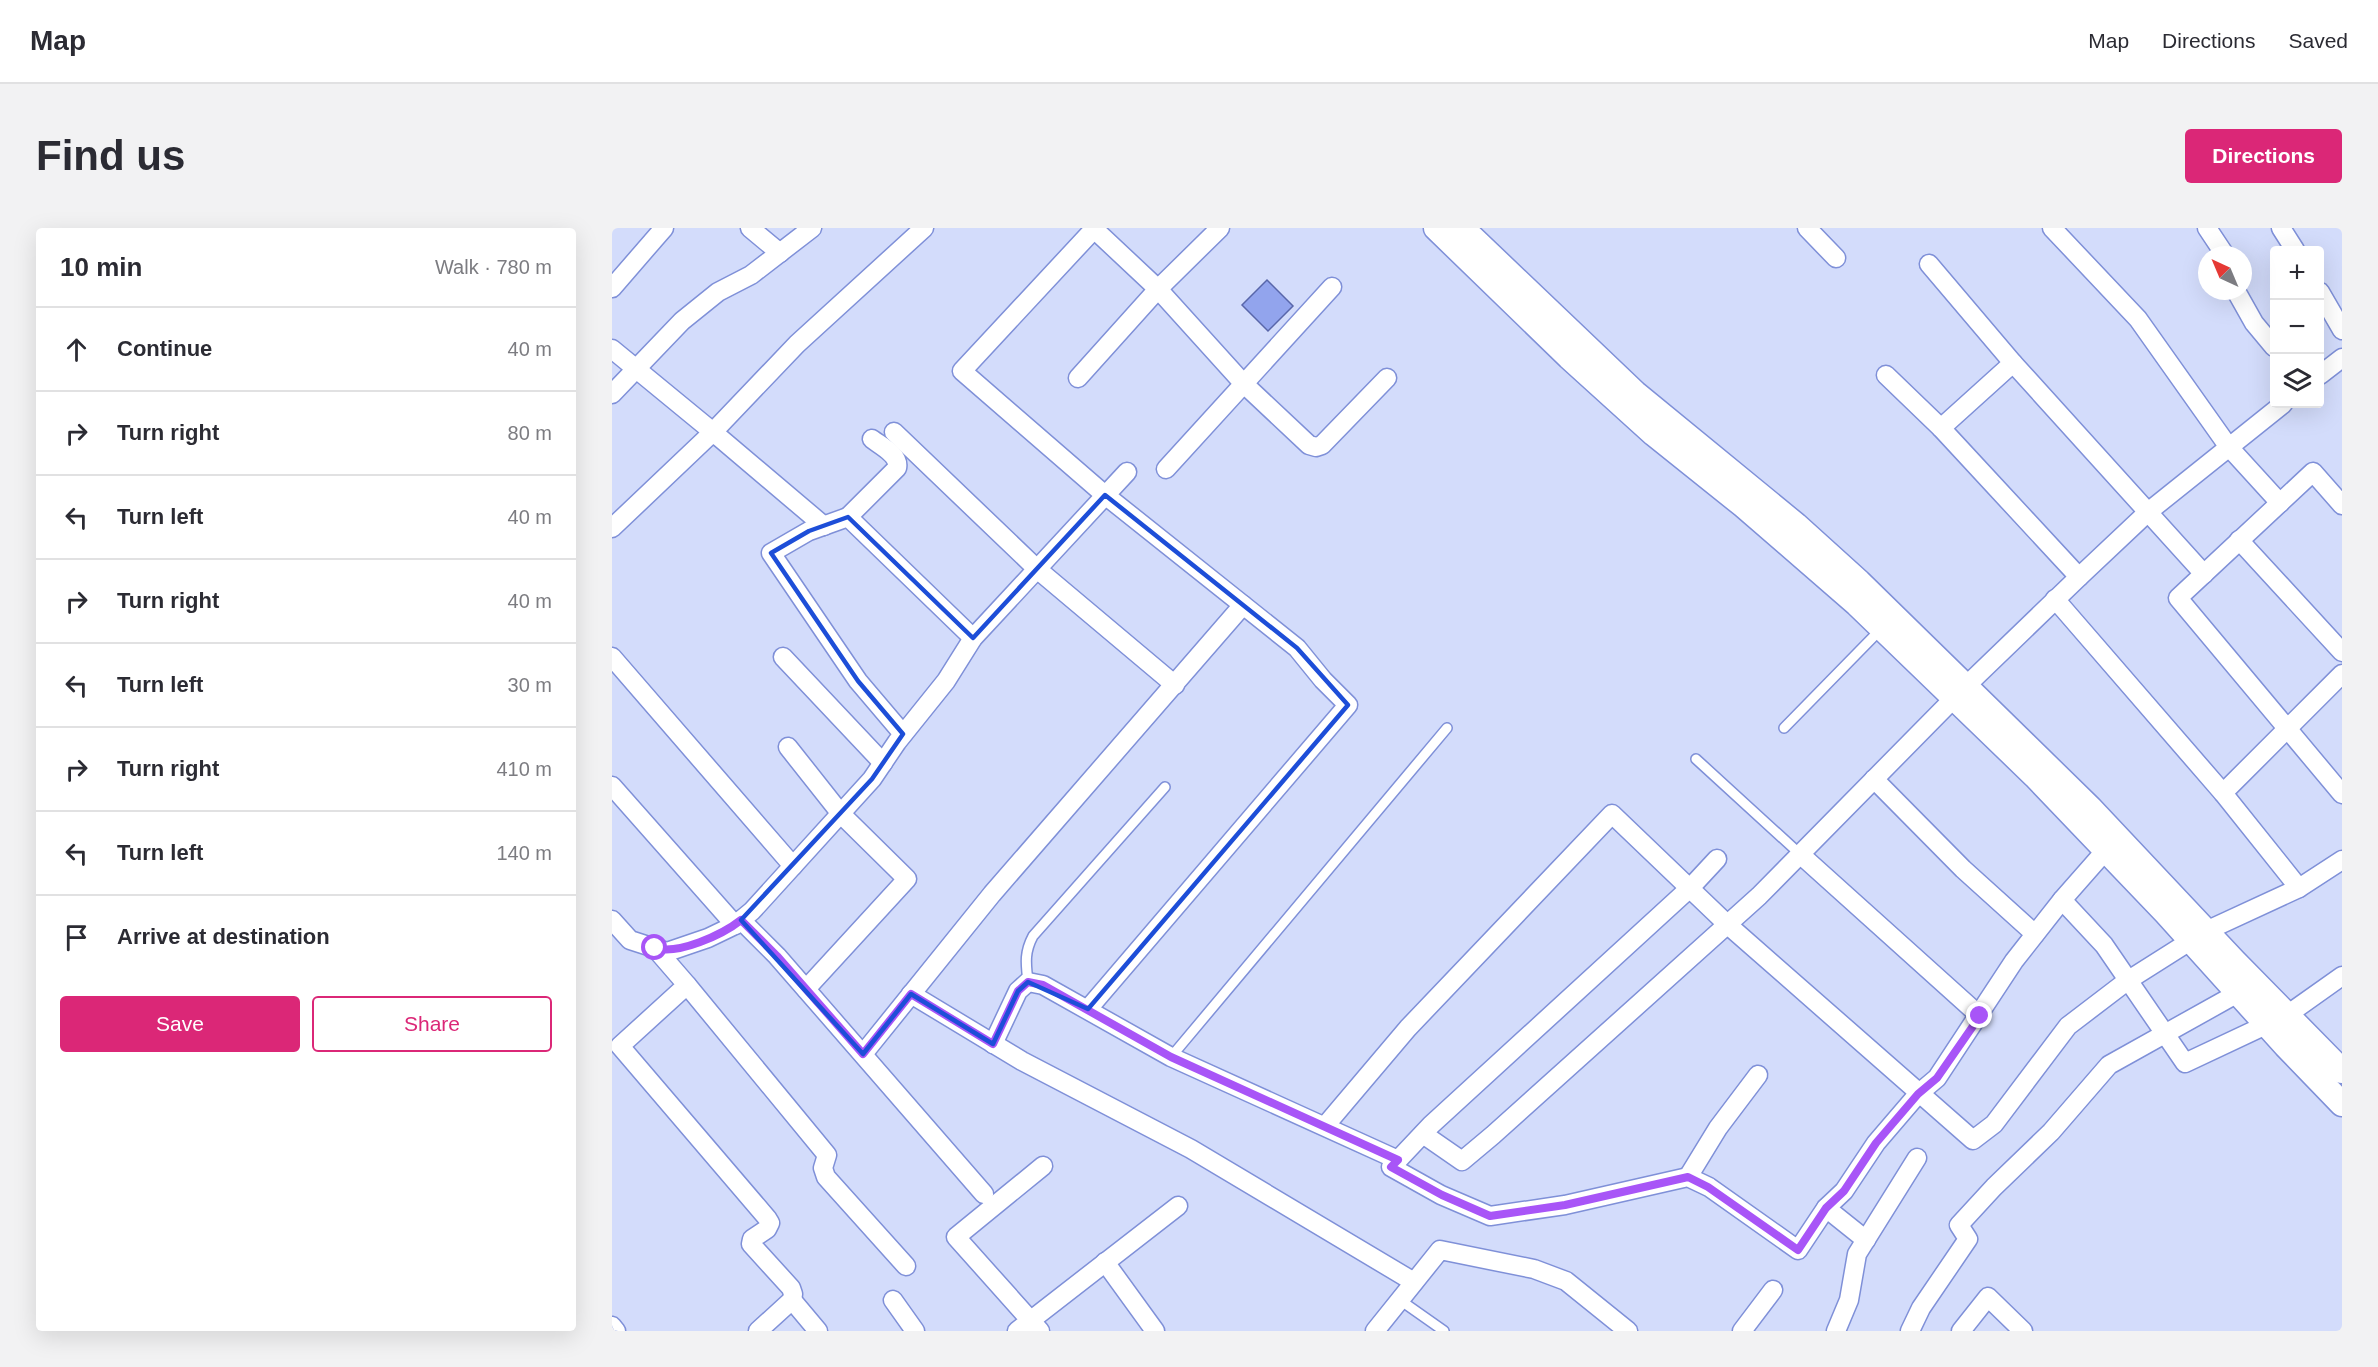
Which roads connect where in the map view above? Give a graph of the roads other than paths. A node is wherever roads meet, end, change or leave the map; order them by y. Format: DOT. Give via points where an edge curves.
graph roads {
  1 [pos="664,228"];
  2 [pos="750,228"];
  3 [pos="812,228"];
  4 [pos="924,228"];
  5 [pos="1094,228"];
  6 [pos="1220,228"];
  7 [pos="1436,228"];
  8 [pos="1462,228"];
  9 [pos="1807,228"];
  10 [pos="2052,228"];
  11 [pos="2207,228"];
  12 [pos="2281,228"];
  13 [pos="2219,246"];
  14 [pos="2292,246"];
  15 [pos="780,253"];
  16 [pos="1836,258"];
  17 [pos="1929,264"];
  18 [pos="1332,287"];
  19 [pos="612,288"];
  20 [pos="1158,289"];
  21 [pos="2241,300"];
  22 [pos="2324,300"];
  23 [pos="2342,330"];
  24 [pos="2270,342"];
  25 [pos="612,349"];
  26 [pos="2342,358"];
  27 [pos="2013,363"];
  28 [pos="1593,366"];
  29 [pos="636,369"];
  30 [pos="2324,371"];
  31 [pos="1886,375"];
  32 [pos="1078,378"];
  33 [pos="1387,378"];
  34 [pos="1243,383"];
  35 [pos="612,394"];
  36 [pos="2278,408"];
  37 [pos="1941,428"];
  38 [pos="713,432"];
  39 [pos="894,432"];
  40 [pos="872,438"];
  41 [pos="2229,446"];
  42 [pos="1166,469"];
  43 [pos="1127,472"];
  44 [pos="1105,495"];
  45 [pos="2280,503"];
  46 [pos="2342,505"];
  47 [pos="2148,512"];
  48 [pos="848,517"];
  49 [pos="824,526"];
  50 [pos="612,528"];
  51 [pos="2239,540"];
  52 [pos="1037,569"];
  53 [pos="2204,574"];
  54 [pos="2079,577"];
  55 [pos="2055,600"];
  56 [pos="1243,604"];
  57 [pos="1882,628"];
  58 [pos="974,638"];
  59 [pos="2342,652"];
  60 [pos="612,657"];
  61 [pos="783,657"];
  62 [pos="2342,674"];
  63 [pos="1175,685"];
  64 [pos="1960,692"];
  65 [pos="1447,728"];
  66 [pos="1784,728"];
  67 [pos="2288,728"];
  68 [pos="903,734"];
  69 [pos="788,747"];
  70 [pos="1696,759"];
  71 [pos="883,763"];
  72 [pos="1874,779"];
  73 [pos="612,786"];
  74 [pos="1165,787"];
  75 [pos="2223,793"];
  76 [pos="2342,794"];
  77 [pos="841,814"];
  78 [pos="2106,850"];
  79 [pos="1801,855"];
  80 [pos="1717,859"];
  81 [pos="2342,860"];
  82 [pos="793,866"];
  83 [pos="1690,887"];
  84 [pos="2299,888"];
  85 [pos="2062,900"];
  86 [pos="612,920"];
  87 [pos="738,922"];
  88 [pos="1728,925"];
  89 [pos="2035,934"];
  90 [pos="2199,936"];
  91 [pos="630,940"];
  92 [pos="612,947"];
  93 [pos="655,948"];
  94 [pos="2342,976"];
  95 [pos="2127,981"];
  96 [pos="1028,982"];
  97 [pos="687,985"];
  98 [pos="806,989"];
  99 [pos="2238,993"];
  100 [pos="911,994"];
  101 [pos="1088,1009"];
  102 [pos="1980,1016"];
  103 [pos="2277,1020"];
  104 [pos="2165,1032"];
  105 [pos="993,1044"];
  106 [pos="863,1054"];
  107 [pos="1171,1057"];
  108 [pos="2342,1071"];
  109 [pos="1758,1075"];
  110 [pos="1918,1094"];
  111 [pos="2342,1104"];
  112 [pos="1325,1126"];
  113 [pos="1423,1134"];
  114 [pos="1917,1158"];
  115 [pos="1398,1160"];
  116 [pos="1043,1166"];
  117 [pos="1688,1177"];
  118 [pos="984,1194"];
  119 [pos="1178,1206"];
  120 [pos="1826,1208"];
  121 [pos="1866,1240"];
  122 [pos="1105,1262"];
  123 [pos="906,1266"];
  124 [pos="1414,1282"];
  125 [pos="1773,1290"];
  126 [pos="792,1300"];
  127 [pos="892,1300"];
  128 [pos="1400,1300"];
  129 [pos="612,1326"];
  130 [pos="1029,1327"];
  131 [pos="616,1331"];
  132 [pos="758,1331"];
  133 [pos="818,1331"];
  134 [pos="915,1331"];
  135 [pos="1155,1331"];
  136 [pos="1375,1331"];
  137 [pos="1444,1331"];
  138 [pos="1628,1331"];
  139 [pos="1742,1331"];
  140 [pos="1836,1331"];
  141 [pos="1910,1331"];
  142 [pos="1961,1331"];
  143 [pos="2023,1331"];
  1 -- 19 [label="street"];
  2 -- 15 [label="street"];
  3 -- 15 [label="street"];
  4 -- 38 [label="street" via="797,344"];
  5 -- 20 [label="street"];
  5 -- 44 [label="street" via="962,372"];
  6 -- 20 [label="street"];
  7 -- 28 [label="street"];
  8 -- 28 [label="street"];
  9 -- 16 [label="street"];
  10 -- 41 [label="street" via="2138,319"];
  11 -- 13 [label="street"];
  12 -- 14 [label="street"];
  15 -- 29 [label="street" via="751,275 718,292 682,321"];
  17 -- 27 [label="street"];
  18 -- 34 [label="street"];
  20 -- 32 [label="street"];
  20 -- 34 [label="street"];
  21 -- 24 [label="street"];
  22 -- 23 [label="street"];
  25 -- 29 [label="street"];
  26 -- 30 [label="street"];
  27 -- 37 [label="street"];
  27 -- 47 [label="street"];
  28 -- 57 [label="street" via="1654,435 1744,506"];
  28 -- 64 [label="street" via="1635,393 1797,525 1859,582"];
  29 -- 35 [label="street"];
  29 -- 38 [label="street"];
  31 -- 37 [label="street"];
  33 -- 34 [label="street" via="1316,447"];
  34 -- 42 [label="street"];
  36 -- 41 [label="street"];
  37 -- 54 [label="street"];
  38 -- 49 [label="street"];
  38 -- 50 [label="street"];
  39 -- 52 [label="street"];
  40 -- 48 [label="street" via="896,457 897,468"];
  41 -- 45 [label="street"];
  41 -- 47 [label="street"];
  43 -- 44 [label="street"];
  44 -- 52 [label="street"];
  44 -- 56 [label="street"];
  45 -- 46 [label="street" via="2313,472"];
  45 -- 51 [label="street"];
  47 -- 53 [label="street"];
  47 -- 54 [label="street"];
  48 -- 49 [label="street"];
  48 -- 58 [label="street"];
  49 -- 68 [label="street" via="771,553 858,681"];
  51 -- 53 [label="street"];
  51 -- 59 [label="street"];
  52 -- 58 [label="street"];
  52 -- 63 [label="street"];
  53 -- 67 [label="street" via="2178,598"];
  54 -- 55 [label="street"];
  55 -- 64 [label="street"];
  55 -- 75 [label="street"];
  56 -- 63 [label="street"];
  56 -- 101 [label="street" via="1297,648 1348,705"];
  57 -- 64 [label="street"];
  57 -- 66 [label="lane"];
  58 -- 68 [label="street" via="946,681"];
  60 -- 82 [label="street"];
  61 -- 71 [label="street"];
  62 -- 67 [label="street"];
  63 -- 100 [label="street" via="992,894"];
  64 -- 72 [label="street"];
  64 -- 78 [label="street"];
  64 -- 90 [label="street" via="2090,808"];
  65 -- 107 [label="lane"];
  67 -- 75 [label="street"];
  67 -- 76 [label="street"];
  68 -- 71 [label="street"];
  69 -- 77 [label="street"];
  70 -- 79 [label="lane"];
  71 -- 77 [label="street"];
  72 -- 79 [label="street"];
  72 -- 89 [label="street"];
  73 -- 87 [label="street"];
  74 -- 96 [label="lane" via="1033,936 1025,960"];
  75 -- 84 [label="street"];
  77 -- 82 [label="street"];
  77 -- 98 [label="street" via="907,879"];
  78 -- 85 [label="street"];
  78 -- 90 [label="street"];
  79 -- 88 [label="street"];
  79 -- 102 [label="street"];
  80 -- 83 [label="street"];
  81 -- 84 [label="street"];
  82 -- 87 [label="street"];
  83 -- 88 [label="street"];
  83 -- 112 [label="street" via="1612,814 1408,1028"];
  83 -- 113 [label="street"];
  84 -- 90 [label="street"];
  85 -- 89 [label="street"];
  85 -- 95 [label="street" via="2104,945"];
  86 -- 91 [label="street"];
  87 -- 93 [label="street" via="667,952"];
  87 -- 98 [label="street"];
  88 -- 110 [label="street"];
  88 -- 113 [label="street" via="1462,1161"];
  89 -- 102 [label="street"];
  90 -- 95 [label="street"];
  90 -- 99 [label="street"];
  90 -- 103 [label="street"];
  91 -- 92 [label="street"];
  91 -- 93 [label="street"];
  93 -- 97 [label="street"];
  94 -- 103 [label="street"];
  95 -- 104 [label="street"];
  95 -- 110 [label="street" via="2068,1026 1994,1124 1973,1140"];
  96 -- 101 [label="street" via="1043,985"];
  96 -- 105 [label="street" via="1018,991"];
  97 -- 123 [label="street" via="827,1155 826,1177"];
  97 -- 126 [label="street" via="620,1046 767,1218 767,1229 751,1244 791,1288"];
  98 -- 106 [label="street"];
  99 -- 103 [label="street"];
  99 -- 104 [label="street"];
  100 -- 105 [label="street"];
  100 -- 106 [label="street"];
  101 -- 107 [label="street"];
  102 -- 110 [label="street" via="1937,1078"];
  103 -- 104 [label="street" via="2184,1063"];
  103 -- 108 [label="street"];
  103 -- 111 [label="street"];
  104 -- 141 [label="street" via="2109,1065 2051,1132 1959,1225 1968,1239"];
  105 -- 124 [label="street" via="1191,1149"];
  106 -- 118 [label="street"];
  107 -- 112 [label="street"];
  109 -- 117 [label="street"];
  110 -- 120 [label="street" via="1876,1143 1844,1191"];
  112 -- 115 [label="street"];
  113 -- 115 [label="street"];
  114 -- 121 [label="street"];
  115 -- 117 [label="street" via="1391,1167 1490,1216 1565,1205"];
  116 -- 130 [label="street" via="956,1238"];
  117 -- 120 [label="street" via="1798,1250"];
  119 -- 122 [label="street"];
  120 -- 121 [label="street"];
  121 -- 140 [label="street" via="1857,1254 1849,1299"];
  122 -- 130 [label="street"];
  122 -- 135 [label="street"];
  124 -- 128 [label="street"];
  124 -- 138 [label="street" via="1440,1250 1534,1269 1566,1281"];
  125 -- 139 [label="street"];
  126 -- 132 [label="street"];
  126 -- 133 [label="street"];
  127 -- 134 [label="street"];
  128 -- 136 [label="street"];
  128 -- 137 [label="lane"];
  129 -- 131 [label="street"];
  142 -- 143 [label="street" via="1988,1297"];
}
